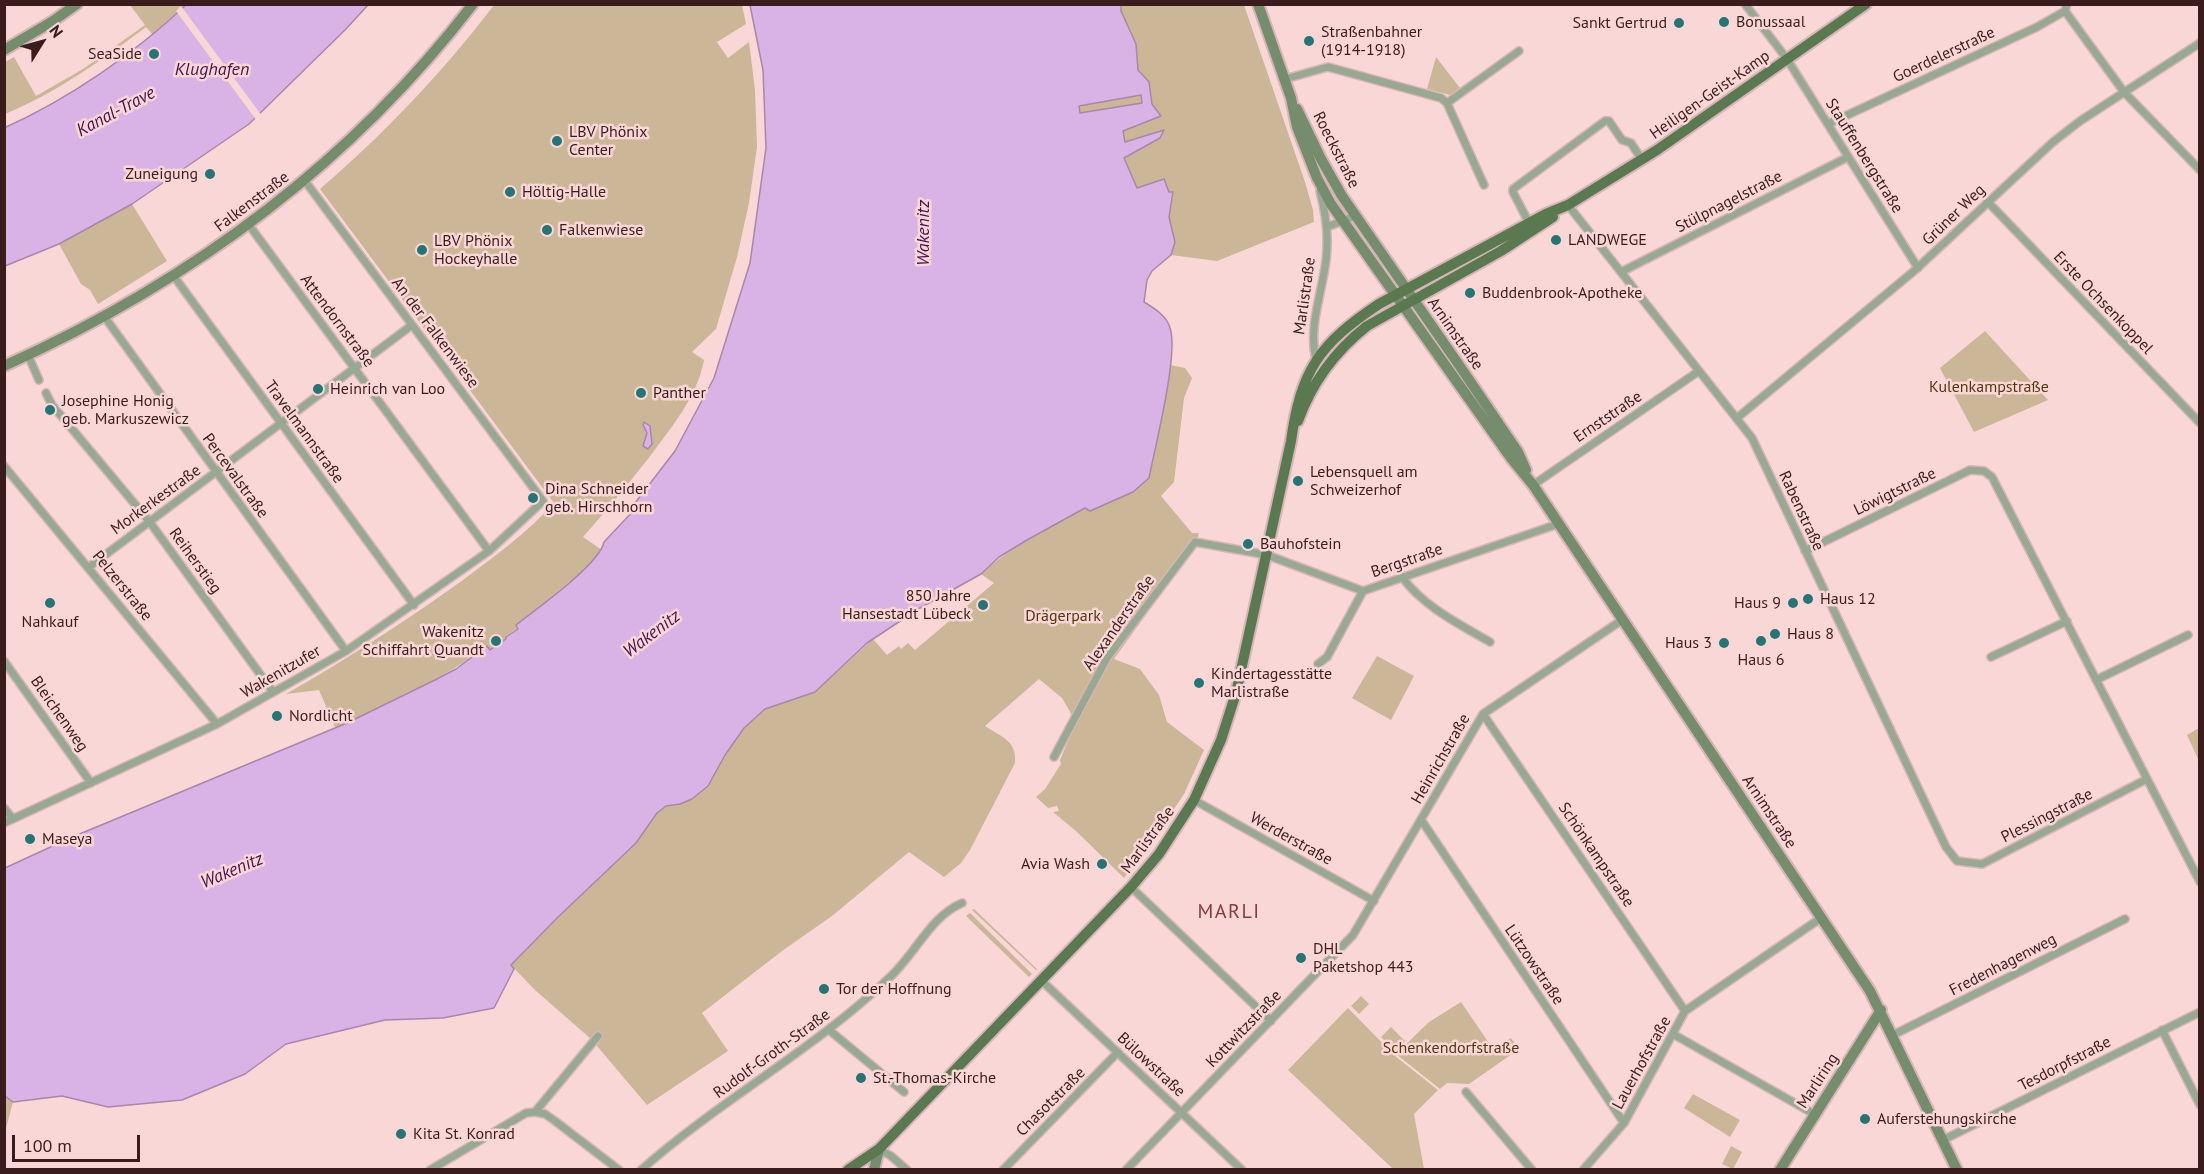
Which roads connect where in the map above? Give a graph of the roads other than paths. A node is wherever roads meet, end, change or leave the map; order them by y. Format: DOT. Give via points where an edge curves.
graph roads {
  1 [pos="77,4"];
  2 [pos="473,4"];
  3 [pos="1258,4"];
  4 [pos="1745,4"];
  5 [pos="1866,4"];
  6 [pos="2066,8"];
  7 [pos="2199,43"];
  8 [pos="4,50"];
  9 [pos="1519,51"];
  10 [pos="1787,59"];
  11 [pos="1284,80"];
  12 [pos="2124,92"];
  13 [pos="1291,98"];
  14 [pos="1447,103"];
  15 [pos="1828,124"];
  16 [pos="1848,157"];
  17 [pos="1642,160"];
  18 [pos="2199,170"];
  19 [pos="1317,178"];
  20 [pos="305,181"];
  21 [pos="1484,184"];
  22 [pos="1987,201"];
  23 [pos="1568,205"];
  24 [pos="1355,216"];
  25 [pos="1342,221"];
  26 [pos="1529,223"];
  27 [pos="249,225"];
  28 [pos="1327,231"];
  29 [pos="1918,268"];
  30 [pos="1621,272"];
  31 [pos="173,275"];
  32 [pos="1410,295"];
  33 [pos="1395,296"];
  34 [pos="1402,306"];
  35 [pos="104,316"];
  36 [pos="412,325"];
  37 [pos="28,356"];
  38 [pos="1316,360"];
  39 [pos="4,366"];
  40 [pos="355,368"];
  41 [pos="1699,371"];
  42 [pos="39,380"];
  43 [pos="1306,389"];
  44 [pos="46,393"];
  45 [pos="1737,418"];
  46 [pos="282,423"];
  47 [pos="2199,423"];
  48 [pos="4,466"];
  49 [pos="216,473"];
  50 [pos="1533,484"];
  51 [pos="543,501"];
  52 [pos="149,521"];
  53 [pos="1558,524"];
  54 [pos="489,551"];
  55 [pos="1805,551"];
  56 [pos="1267,555"];
  57 [pos="89,567"];
  58 [pos="1402,577"];
  59 [pos="1363,591"];
  60 [pos="414,605"];
  61 [pos="1622,620"];
  62 [pos="2067,621"];
  63 [pos="2188,635"];
  64 [pos="1490,642"];
  65 [pos="345,651"];
  66 [pos="1991,657"];
  67 [pos="4,661"];
  68 [pos="1318,664"];
  69 [pos="2096,680"];
  70 [pos="273,692"];
  71 [pos="1483,714"];
  72 [pos="217,724"];
  73 [pos="1054,757"];
  74 [pos="2147,779"];
  75 [pos="91,783"];
  76 [pos="1194,800"];
  77 [pos="4,808"];
  78 [pos="13,819"];
  79 [pos="1422,821"];
  80 [pos="4,823"];
  81 [pos="1957,861"];
  82 [pos="2199,882"];
  83 [pos="1131,887"];
  84 [pos="1374,901"];
  85 [pos="962,903"];
  86 [pos="1821,918"];
  87 [pos="2125,919"];
  88 [pos="1042,981"];
  89 [pos="1881,1010"];
  90 [pos="1685,1011"];
  91 [pos="2199,1012"];
  92 [pos="1271,1021"];
  93 [pos="829,1030"];
  94 [pos="2162,1030"];
  95 [pos="1674,1034"];
  96 [pos="1893,1035"];
  97 [pos="598,1036"];
  98 [pos="1118,1053"];
  99 [pos="904,1092"];
  100 [pos="1466,1092"];
  101 [pos="2199,1105"];
  102 [pos="535,1112"];
  103 [pos="1182,1112"];
  104 [pos="1814,1114"];
  105 [pos="1624,1124"];
  106 [pos="1943,1140"];
  107 [pos="879,1149"];
  108 [pos="430,1170"];
  109 [pos="619,1170"];
  110 [pos="641,1170"];
  111 [pos="848,1170"];
  112 [pos="874,1170"];
  113 [pos="907,1170"];
  114 [pos="1003,1170"];
  115 [pos="1126,1170"];
  116 [pos="1242,1170"];
  117 [pos="1532,1170"];
  118 [pos="1583,1170"];
  119 [pos="1780,1170"];
  120 [pos="1957,1170"];
  1 -- 8 [label="main road"];
  2 -- 20 [label="main road, Falkenstraße" via="395,96"];
  3 -- 11 [label="main road, Roeckstraße"];
  4 -- 10 [label="street, Stauffenbergstraße"];
  5 -- 10 [label="main road, Heiligen-Geist-Kamp"];
  6 -- 12 [label="street"];
  6 -- 15 [label="street, Goerdelerstraße" via="2037,27"];
  7 -- 12 [label="street, Grüner Weg"];
  9 -- 14 [label="street"];
  10 -- 15 [label="street, Stauffenbergstraße"];
  10 -- 17 [label="main road, Heiligen-Geist-Kamp"];
  11 -- 13 [label="main road, Roeckstraße"];
  11 -- 14 [label="street" via="1328,67 1441,98"];
  12 -- 18 [label="street"];
  12 -- 22 [label="street, Grüner Weg" via="2080,121"];
  13 -- 19 [label="main road, Roeckstraße" via="1297,127"];
  13 -- 24 [label="main road, Roeckstraße"];
  14 -- 21 [label="street"];
  15 -- 16 [label="street, Stauffenbergstraße"];
  16 -- 29 [label="street, Stauffenbergstraße"];
  16 -- 30 [label="street, Stülpnagelstraße"];
  17 -- 23 [label="main road, Heiligen-Geist-Kamp"];
  17 -- 26 [label="street" via="1607,120 1514,189"];
  19 -- 25 [label="main road, Roeckstraße"];
  19 -- 28 [label="street, Roeckstraße"];
  20 -- 27 [label="main road, Falkenstraße"];
  20 -- 36 [label="street, An der Falkenwiese"];
  22 -- 29 [label="street, Grüner Weg"];
  22 -- 47 [label="street, Erste Ochsenkoppel"];
  23 -- 26 [label="main road, Heiligen-Geist-Kamp"];
  23 -- 30 [label="street, Rabenstraße"];
  23 -- 32 [label="main road, Heiligen-Geist-Kamp" via="1501,251"];
  24 -- 25 [label="street"];
  24 -- 32 [label="main road, Arnimstraße"];
  25 -- 28 [label="street"];
  25 -- 33 [label="main road, Arnimstraße"];
  26 -- 32 [label="main road, Heiligen-Geist-Kamp"];
  27 -- 31 [label="main road, Falkenstraße"];
  27 -- 40 [label="street, Attendornstraße"];
  28 -- 38 [label="street, Marlistraße" via="1327,257 1312,334"];
  29 -- 45 [label="street, Grüner Weg"];
  30 -- 41 [label="street, Rabenstraße"];
  31 -- 35 [label="main road, Falkenstraße"];
  31 -- 46 [label="street, Travelmannstraße"];
  32 -- 33 [label="main road, Heiligen-Geist-Kamp"];
  32 -- 34 [label="main road, Heiligen-Geist-Kamp"];
  32 -- 50 [label="main road, Arnimstraße" via="1518,453"];
  33 -- 34 [label="main road, Arnimstraße"];
  33 -- 38 [label="main road, Heiligen-Geist-Kamp" via="1339,334"];
  34 -- 43 [label="main road, Heiligen-Geist-Kamp" via="1347,342"];
  34 -- 50 [label="main road, Arnimstraße"];
  35 -- 37 [label="main road, Falkenstraße"];
  35 -- 49 [label="street, Percevalstraße"];
  36 -- 40 [label="street, Morkerkestraße"];
  36 -- 51 [label="street, An der Falkenwiese"];
  37 -- 39 [label="main road, Falkenstraße"];
  37 -- 42 [label="street"];
  38 -- 43 [label="main road, Heiligen-Geist-Kamp"];
  40 -- 46 [label="street, Morkerkestraße"];
  40 -- 54 [label="street, Attendornstraße"];
  41 -- 45 [label="street, Rabenstraße"];
  41 -- 50 [label="street, Ernststraße"];
  43 -- 56 [label="main road, Marlistraße"];
  44 -- 52 [label="street, Reiherstieg"];
  45 -- 55 [label="street, Rabenstraße" via="1752,438"];
  46 -- 49 [label="street, Morkerkestraße"];
  46 -- 60 [label="street, Travelmannstraße"];
  48 -- 57 [label="street, Pelzerstraße"];
  49 -- 52 [label="street, Morkerkestraße"];
  49 -- 65 [label="street, Percevalstraße"];
  50 -- 53 [label="main road, Arnimstraße"];
  51 -- 54 [label="street, Wakenitzufer"];
  52 -- 57 [label="street, Morkerkestraße"];
  52 -- 70 [label="street, Reiherstieg"];
  53 -- 58 [label="street, Bergstraße"];
  53 -- 61 [label="main road, Arnimstraße"];
  54 -- 60 [label="street, Wakenitzufer"];
  55 -- 62 [label="street, Löwigtstraße" via="1970,470 1984,471 1996,482"];
  55 -- 81 [label="street, Rabenstraße" via="1946,847"];
  56 -- 59 [label="street, Bergstraße"];
  56 -- 73 [label="street, Alexanderstraße" via="1195,542 1107,658"];
  56 -- 76 [label="main road, Marlistraße" via="1236,693 1221,740"];
  57 -- 72 [label="street, Pelzerstraße"];
  58 -- 59 [label="street, Bergstraße"];
  58 -- 64 [label="street" via="1415,594"];
  59 -- 68 [label="street" via="1327,657"];
  60 -- 65 [label="street, Wakenitzufer"];
  61 -- 71 [label="street, Heinrichstraße"];
  61 -- 86 [label="main road, Arnimstraße"];
  62 -- 66 [label="street"];
  62 -- 69 [label="street"];
  63 -- 69 [label="street"];
  65 -- 70 [label="street, Wakenitzufer"];
  67 -- 75 [label="street, Bleichenweg"];
  69 -- 74 [label="street"];
  70 -- 72 [label="street, Wakenitzufer"];
  71 -- 79 [label="street, Heinrichstraße"];
  71 -- 90 [label="street, Schönkampstraße"];
  72 -- 75 [label="street, Wakenitzufer"];
  74 -- 81 [label="street, Plessingstraße" via="1982,864"];
  74 -- 82 [label="street"];
  75 -- 78 [label="street, Wakenitzufer"];
  76 -- 83 [label="main road, Marlistraße" via="1159,854"];
  76 -- 84 [label="street, Werderstraße"];
  77 -- 78 [label="street"];
  78 -- 80 [label="street, Wakenitzufer"];
  79 -- 84 [label="street, Heinrichstraße"];
  79 -- 105 [label="street, Lützowstraße"];
  83 -- 88 [label="main road, Marlistraße"];
  83 -- 92 [label="street"];
  84 -- 92 [label="street, Kottwitzstraße" via="1353,935"];
  85 -- 93 [label="street, Rudolf-Groth-Straße" via="948,909 892,976"];
  86 -- 89 [label="main road, Arnimstraße"];
  86 -- 90 [label="street, Lauerhofstraße"];
  87 -- 96 [label="street, Fredenhagenweg"];
  88 -- 98 [label="street, Bülowstraße"];
  88 -- 107 [label="main road, Marlistraße"];
  89 -- 96 [label="main road, Arnimstraße"];
  89 -- 104 [label="main road, Marliring"];
  90 -- 95 [label="street, Lauerhofstraße"];
  91 -- 94 [label="street, Tesdorpfstraße"];
  92 -- 103 [label="street, Kottwitzstraße"];
  93 -- 99 [label="street"];
  93 -- 110 [label="street, Rudolf-Groth-Straße"];
  94 -- 101 [label="street"];
  94 -- 106 [label="street, Tesdorpfstraße"];
  95 -- 104 [label="street"];
  95 -- 105 [label="street, Lauerhofstraße"];
  96 -- 106 [label="main road, Arnimstraße"];
  97 -- 102 [label="street"];
  98 -- 103 [label="street, Bülowstraße"];
  98 -- 114 [label="street, Chasotstraße"];
  100 -- 117 [label="street"];
  102 -- 108 [label="street" via="526,1113"];
  102 -- 109 [label="street" via="555,1121"];
  103 -- 115 [label="street, Kottwitzstraße"];
  103 -- 116 [label="street, Bülowstraße"];
  104 -- 119 [label="main road, Marliring"];
  105 -- 118 [label="street, Lauerhofstraße"];
  106 -- 120 [label="main road, Arnimstraße"];
  107 -- 111 [label="main road, Marlistraße"];
  107 -- 112 [label="main road"];
  107 -- 113 [label="street"];
}
